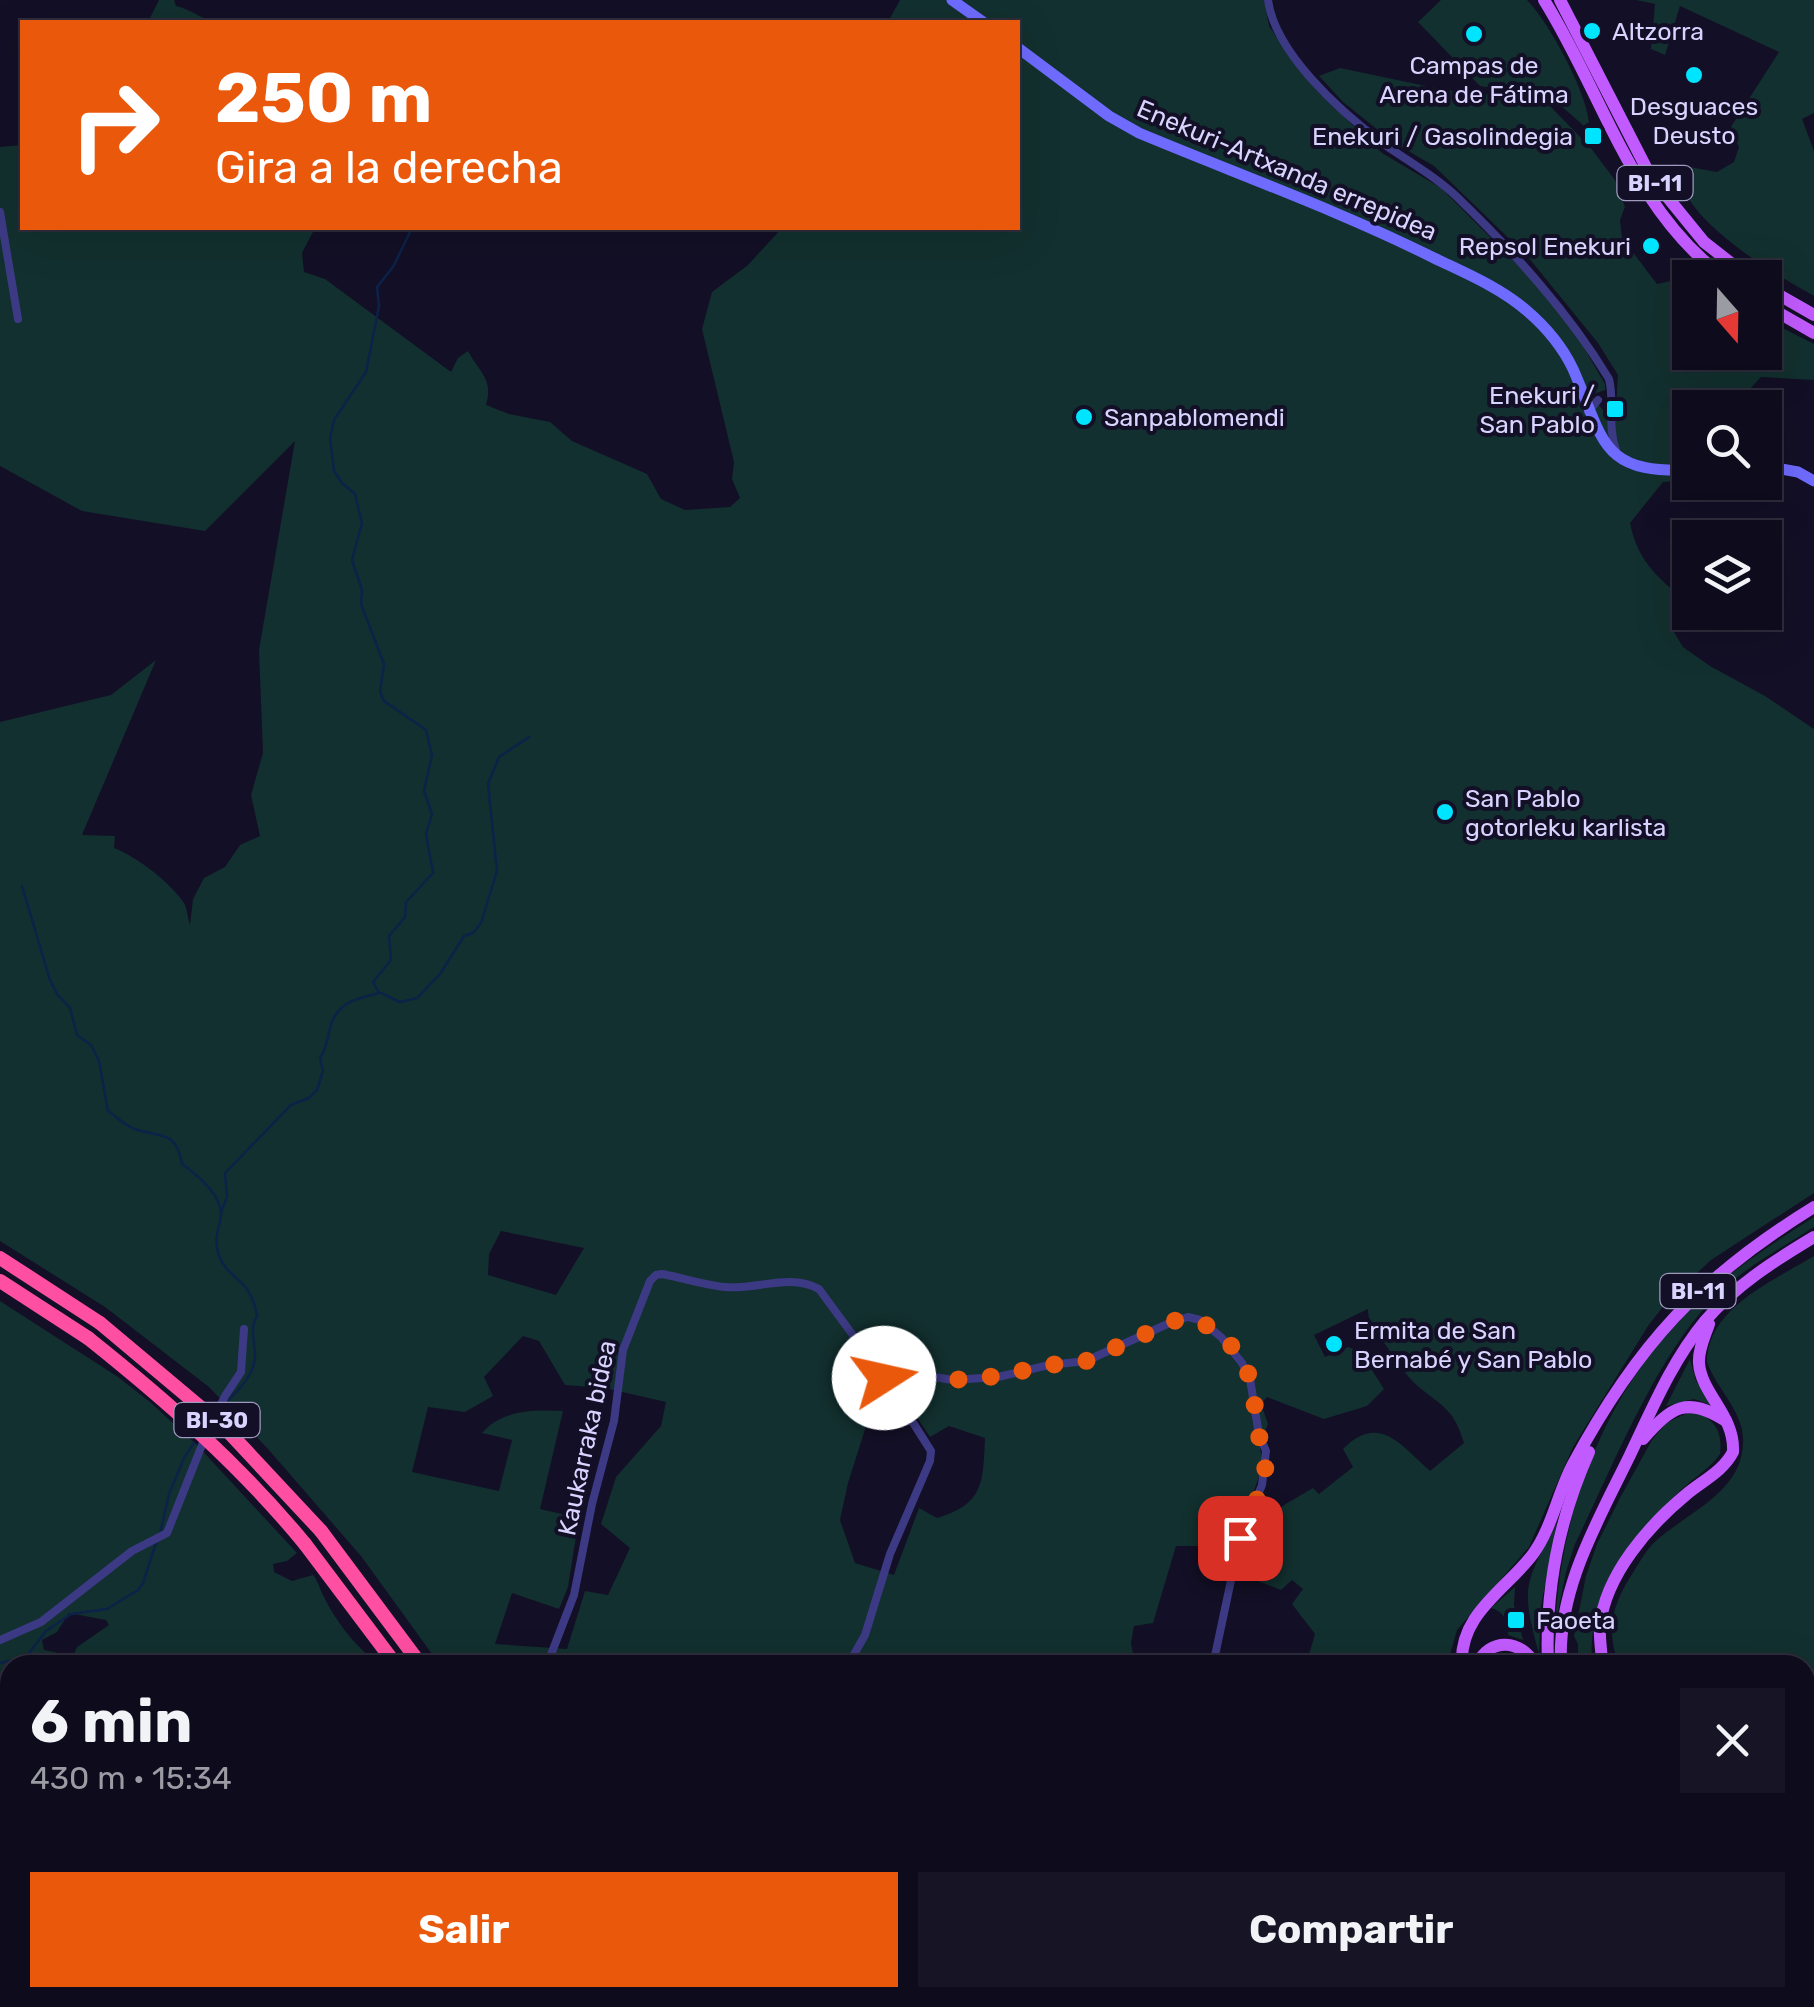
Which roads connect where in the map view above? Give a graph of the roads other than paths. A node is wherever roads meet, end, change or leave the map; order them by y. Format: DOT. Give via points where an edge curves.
graph roads {
  1 [pos="952,0"];
  2 [pos="1268,0"];
  3 [pos="1544,0"];
  4 [pos="1560,0"];
  5 [pos="980,20"];
  6 [pos="1020,49"];
  7 [pos="0,212"];
  8 [pos="1706,260"];
  9 [pos="1727,260"];
  10 [pos="1782,297"];
  11 [pos="1782,315"];
  12 [pos="1814,315"];
  13 [pos="18,319"];
  14 [pos="1814,333"];
  15 [pos="1584,398"];
  16 [pos="1605,403"];
  17 [pos="1588,412"];
  18 [pos="1620,459"];
  19 [pos="1782,469"];
  20 [pos="1672,470"];
  21 [pos="1814,480"];
  22 [pos="1814,1208"];
  23 [pos="1814,1237"];
  24 [pos="0,1258"];
  25 [pos="0,1281"];
  26 [pos="1713,1312"];
  27 [pos="244,1329"];
  28 [pos="876,1367"];
  29 [pos="1610,1404"];
  30 [pos="1728,1422"];
  31 [pos="1631,1452"];
  32 [pos="0,1640"];
  33 [pos="388,1655"];
  34 [pos="414,1655"];
  35 [pos="551,1655"];
  36 [pos="853,1655"];
  37 [pos="1213,1655"];
  38 [pos="1461,1655"];
  39 [pos="1484,1655"];
  40 [pos="1529,1655"];
  41 [pos="1548,1655"];
  42 [pos="1561,1655"];
  43 [pos="1602,1655"];
  1 -- 5 [label="street"];
  2 -- 16 [label="street" via="1290,51 1322,90 1434,176 1528,268 1604,369 1612,389"];
  3 -- 8 [label="main road, BI-11" via="1645,191"];
  4 -- 9 [label="main road, BI-11" via="1651,177"];
  6 -- 15 [label="street, Enekuri-Artxanda errepidea" via="1139,133 1383,232 1495,288 1551,334"];
  7 -- 13 [label="street"];
  10 -- 12 [label="main road"];
  11 -- 14 [label="main road"];
  15 -- 16 [label="street"];
  15 -- 17 [label="street, Enekuri-Artxanda errepidea"];
  16 -- 17 [label="street"];
  16 -- 17 [label="street" via="1599,414"];
  16 -- 18 [label="street"];
  17 -- 18 [label="street, Enekuri-Artxanda errepidea"];
  18 -- 20 [label="street" via="1646,470"];
  19 -- 21 [label="street"];
  22 -- 29 [label="main road, BI-11" via="1744,1252 1698,1292 1644,1351"];
  23 -- 26 [label="main road, BI-11"];
  24 -- 34 [label="highway, BI-30, bridge" via="100,1322 224,1427 321,1531"];
  25 -- 33 [label="highway, BI-30, bridge" via="88,1338 240,1470"];
  26 -- 30 [label="main road" via="1698,1359"];
  26 -- 31 [label="main road, BI-11" via="1678,1360"];
  27 -- 32 [label="street" via="241,1372 202,1444 167,1533 120,1559 42,1622"];
  28 -- 35 [label="street, Kaukarraka bidea" via="820,1289 806,1282 722,1287 656,1275 624,1350 574,1595"];
  28 -- 36 [label="street, Kaukarraka bidea" via="931,1451"];
  28 -- 37 [label="street" via="952,1380 998,1376 1086,1361 1188,1317 1221,1337 1250,1378 1266,1452"];
  29 -- 38 [label="main road" via="1572,1466 1535,1551 1471,1622"];
  29 -- 41 [label="main road, BI-11" via="1560,1536"];
  30 -- 31 [label="main road" via="1689,1406 1660,1419"];
  30 -- 43 [label="main road" via="1733,1442 1727,1462 1648,1533 1611,1588 1600,1626"];
  31 -- 42 [label="main road, BI-11" via="1577,1568"];
  39 -- 40 [label="main road" via="1507,1643"];
}
